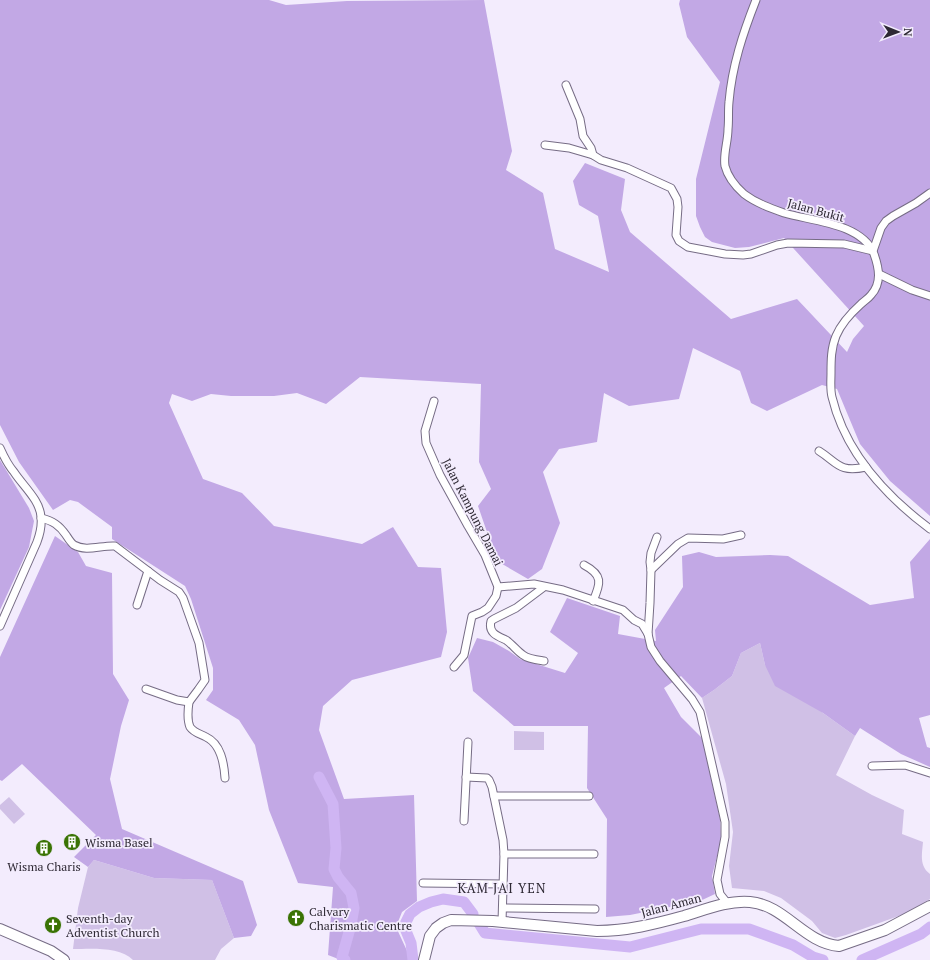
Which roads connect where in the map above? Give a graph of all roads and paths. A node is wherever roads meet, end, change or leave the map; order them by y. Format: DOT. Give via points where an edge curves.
graph roads {
  1 [pos="756,0"];
  2 [pos="566,85"];
  3 [pos="545,145"];
  4 [pos="594,155"];
  5 [pos="930,193"];
  6 [pos="873,252"];
  7 [pos="879,274"];
  8 [pos="930,296"];
  9 [pos="434,401"];
  10 [pos="0,448"];
  11 [pos="819,451"];
  12 [pos="866,467"];
  13 [pos="41,518"];
  14 [pos="930,529"];
  15 [pos="741,535"];
  16 [pos="657,536"];
  17 [pos="584,565"];
  18 [pos="651,570"];
  19 [pos="148,571"];
  20 [pos="498,587"];
  21 [pos="544,587"];
  22 [pos="593,601"];
  23 [pos="137,605"];
  24 [pos="0,626"];
  25 [pos="648,634"];
  26 [pos="544,661"];
  27 [pos="454,667"];
  28 [pos="146,689"];
  29 [pos="189,702"];
  30 [pos="468,742"];
  31 [pos="872,766"];
  32 [pos="930,773"];
  33 [pos="466,777"];
  34 [pos="225,778"];
  35 [pos="494,796"];
  36 [pos="589,796"];
  37 [pos="464,821"];
  38 [pos="504,854"];
  39 [pos="594,854"];
  40 [pos="423,883"];
  41 [pos="503,884"];
  42 [pos="728,904"];
  43 [pos="930,906"];
  44 [pos="503,908"];
  45 [pos="595,909"];
  46 [pos="502,922"];
  47 [pos="0,929"];
  48 [pos="64,960"];
  49 [pos="424,960"];
  1 -- 6 [label="street, Jalan Bukit" via="743,33 733,71 725,157 728,177 741,191 760,203 784,213 847,229 861,237"];
  2 -- 4 [label="street" via="580,118 583,136"];
  3 -- 4 [label="street"];
  4 -- 6 [label="street" via="671,188 678,207 676,235 679,241 688,247 743,256 788,244 844,244"];
  5 -- 6 [label="street" via="886,221"];
  6 -- 7 [label="street, Jalan Bukit"];
  7 -- 8 [label="street"];
  7 -- 12 [label="street" via="874,292 838,332 831,355 832,396 842,426"];
  9 -- 20 [label="street, Jalan Kampung Damai" via="425,430 426,443 440,475 485,555"];
  10 -- 13 [label="street" via="36,502"];
  11 -- 12 [label="street" via="843,468"];
  12 -- 14 [label="street" via="895,499"];
  13 -- 19 [label="street" via="52,520 61,527 74,545 83,548 115,546"];
  13 -- 24 [label="street" via="37,542"];
  15 -- 18 [label="street" via="723,539 688,538 678,544"];
  16 -- 18 [label="street" via="651,553"];
  17 -- 22 [label="street" via="593,570 600,584"];
  18 -- 25 [label="street"];
  19 -- 23 [label="street"];
  19 -- 29 [label="street" via="179,592 199,643 204,680"];
  20 -- 21 [label="street" via="534,584"];
  20 -- 27 [label="street" via="496,596 488,608 472,616 464,654"];
  21 -- 22 [label="street" via="563,590"];
  21 -- 26 [label="street" via="516,608 494,619 490,627 497,637 506,640 523,655"];
  22 -- 25 [label="street" via="623,610 642,624"];
  25 -- 42 [label="street" via="656,655 692,699 702,719 725,822 725,837 717,880 720,894"];
  28 -- 29 [label="street"];
  29 -- 34 [label="street" via="188,719 191,728 213,741 218,748"];
  30 -- 33 [label="street"];
  31 -- 32 [label="street" via="905,765"];
  33 -- 35 [label="street" via="487,778"];
  33 -- 37 [label="street"];
  35 -- 36 [label="street"];
  35 -- 38 [label="street"];
  38 -- 39 [label="street"];
  38 -- 41 [label="street"];
  40 -- 41 [label="street"];
  41 -- 44 [label="street"];
  42 -- 43 [label="street, Jalan Aman" via="750,902 762,905 783,914 819,940 839,946 885,930"];
  42 -- 46 [label="street, Jalan Aman" via="653,924 611,931"];
  44 -- 45 [label="street"];
  44 -- 46 [label="street"];
  46 -- 49 [label="street, Jalan Aman" via="451,920 443,923 430,936"];
  47 -- 48 [label="street"];
}
